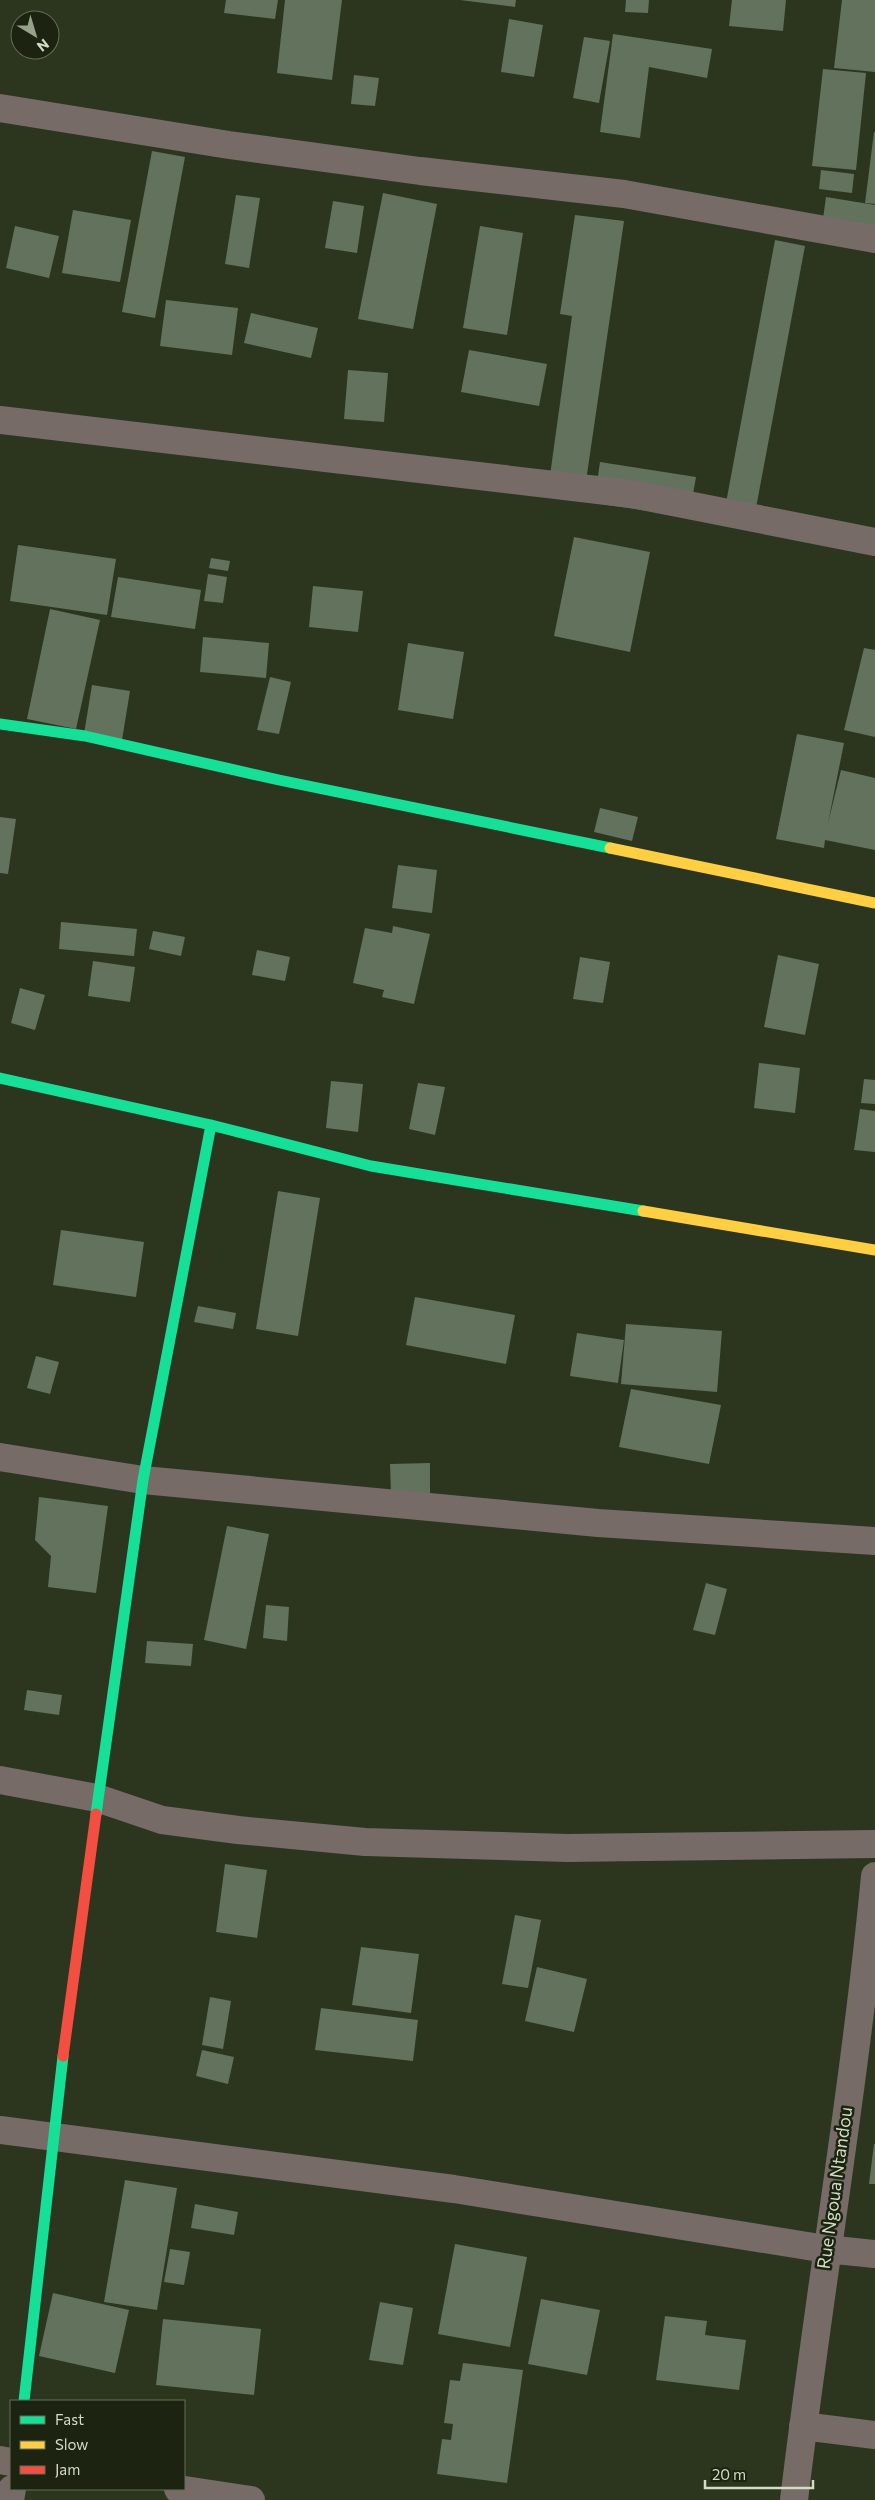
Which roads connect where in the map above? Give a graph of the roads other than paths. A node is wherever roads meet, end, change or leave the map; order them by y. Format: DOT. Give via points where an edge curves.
graph roads {
  1 [pos="0,108"];
  2 [pos="875,239"];
  3 [pos="0,420"];
  4 [pos="875,542"];
  5 [pos="0,724"];
  6 [pos="875,904"];
  7 [pos="0,1078"];
  8 [pos="211,1125"];
  9 [pos="875,1250"];
  10 [pos="0,1457"];
  11 [pos="143,1480"];
  12 [pos="875,1540"];
  13 [pos="0,1780"];
  14 [pos="97,1798"];
  15 [pos="875,1844"];
  16 [pos="875,1876"];
  17 [pos="870,1985"];
  18 [pos="0,2130"];
  19 [pos="55,2137"];
  20 [pos="826,2249"];
  21 [pos="875,2254"];
  22 [pos="24,2400"];
  23 [pos="803,2426"];
  24 [pos="875,2435"];
  25 [pos="185,2490"];
  26 [pos="251,2500"];
  27 [pos="794,2500"];
  1 -- 2 [label="street" via="229,145 624,194"];
  3 -- 4 [label="street" via="632,494"];
  5 -- 6 [label="street" via="85,736 279,780"];
  7 -- 8 [label="street"];
  8 -- 9 [label="street" via="371,1166"];
  8 -- 11 [label="street"];
  10 -- 11 [label="street"];
  11 -- 12 [label="street" via="598,1523"];
  11 -- 14 [label="street"];
  13 -- 14 [label="street"];
  14 -- 15 [label="street" via="162,1820 365,1842 567,1848"];
  14 -- 19 [label="street"];
  16 -- 17 [label="street, Rue Ngoua Ntandou"];
  17 -- 20 [label="street, Rue Ngoua Ntandou"];
  18 -- 19 [label="street"];
  19 -- 20 [label="street" via="454,2189"];
  19 -- 22 [label="street"];
  20 -- 21 [label="street"];
  20 -- 23 [label="street, Rue Ngoua Ntandou"];
  23 -- 24 [label="street"];
  23 -- 27 [label="street, Rue Ngoua Ntandou"];
  25 -- 26 [label="street"];
}
